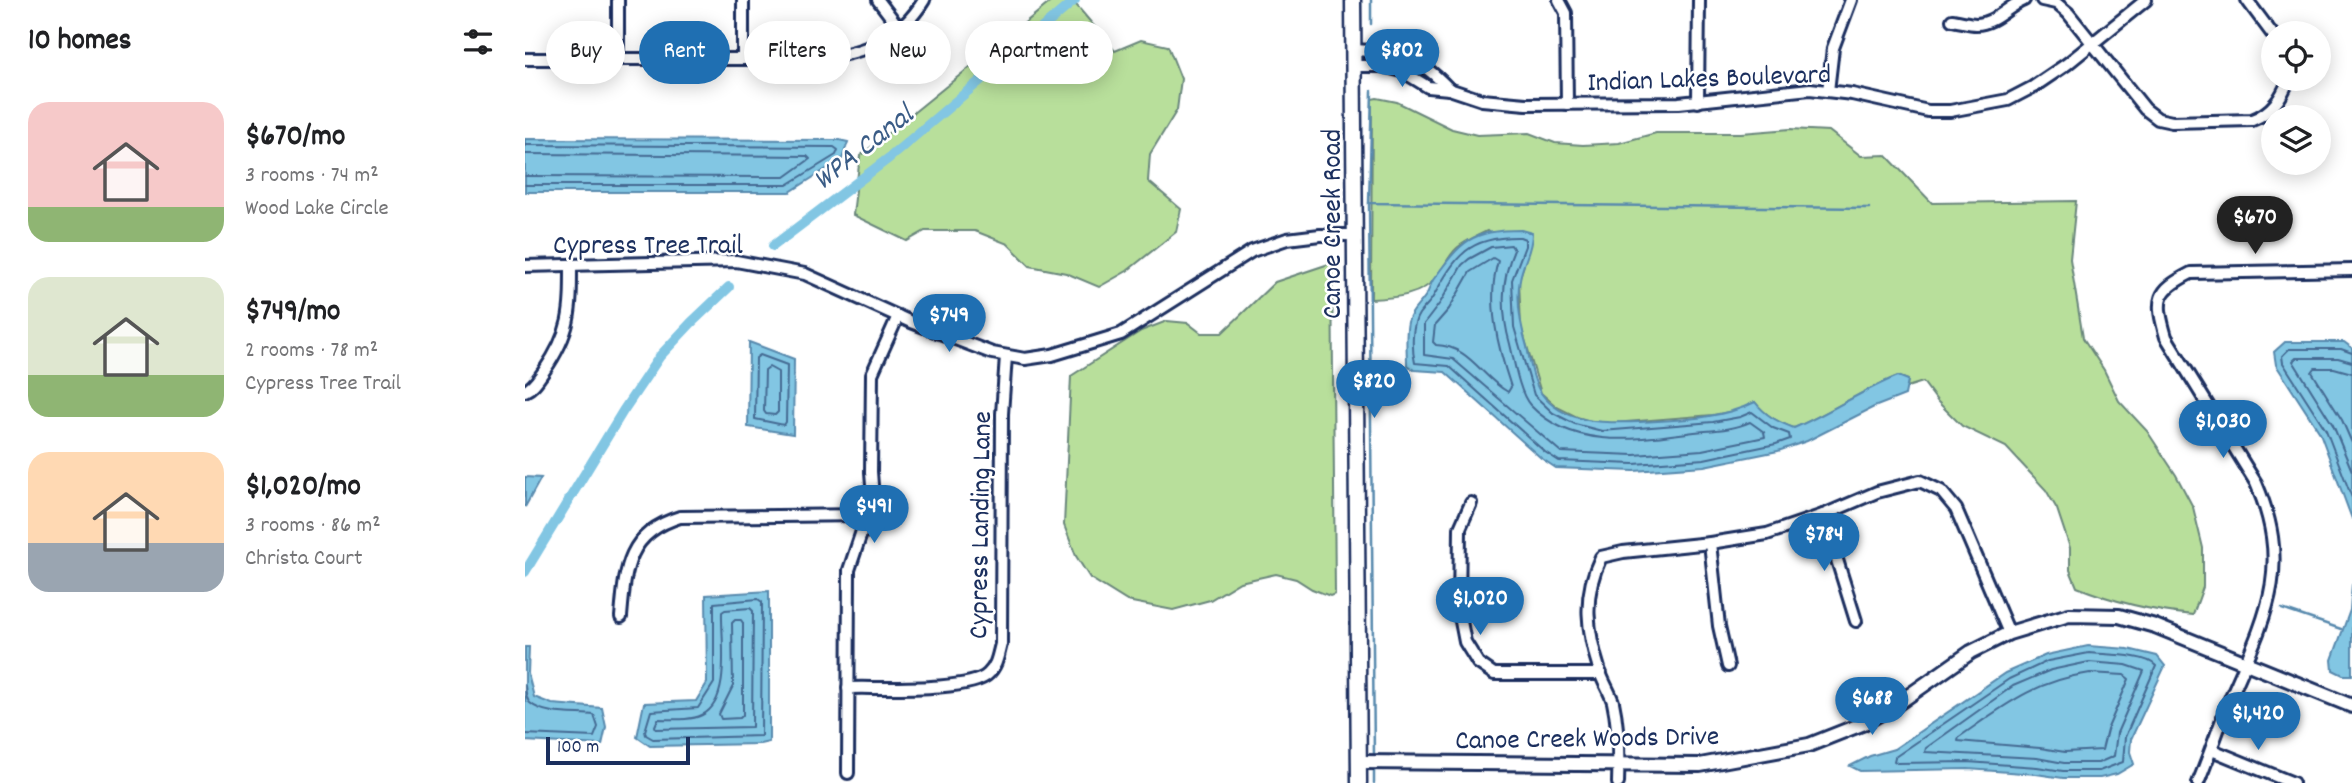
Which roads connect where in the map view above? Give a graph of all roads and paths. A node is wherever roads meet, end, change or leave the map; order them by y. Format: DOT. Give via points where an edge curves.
graph roads {
  1 [pos="618,0"];
  2 [pos="743,0"];
  3 [pos="878,0"];
  4 [pos="924,0"];
  5 [pos="1353,0"];
  6 [pos="1559,0"];
  7 [pos="1699,0"];
  8 [pos="1851,0"];
  9 [pos="2024,0"];
  10 [pos="2042,0"];
  11 [pos="2146,0"];
  12 [pos="2247,0"];
  13 [pos="1952,20"];
  14 [pos="618,21"];
  15 [pos="894,21"];
  16 [pos="907,21"];
  17 [pos="2263,21"];
  18 [pos="2093,43"];
  19 [pos="865,49"];
  20 [pos="1353,50"];
  21 [pos="525,59"];
  22 [pos="546,59"];
  23 [pos="625,59"];
  24 [pos="743,60"];
  25 [pos="1353,66"];
  26 [pos="1449,89"];
  27 [pos="1828,91"];
  28 [pos="2284,91"];
  29 [pos="1698,102"];
  30 [pos="1567,104"];
  31 [pos="1355,235"];
  32 [pos="525,266"];
  33 [pos="571,266"];
  34 [pos="2352,270"];
  35 [pos="2151,284"];
  36 [pos="2161,294"];
  37 [pos="898,316"];
  38 [pos="1006,356"];
  39 [pos="525,391"];
  40 [pos="1471,503"];
  41 [pos="868,515"];
  42 [pos="1823,515"];
  43 [pos="1710,544"];
  44 [pos="621,617"];
  45 [pos="1856,621"];
  46 [pos="2009,633"];
  47 [pos="2247,662"];
  48 [pos="1728,666"];
  49 [pos="1601,674"];
  50 [pos="848,688"];
  51 [pos="2352,706"];
  52 [pos="2212,750"];
  53 [pos="1359,762"];
  54 [pos="1619,765"];
  55 [pos="848,773"];
  56 [pos="1359,783"];
  57 [pos="1618,783"];
  58 [pos="2198,783"];
  59 [pos="2293,783"];
  1 -- 14 [label="street"];
  2 -- 24 [label="street"];
  3 -- 15 [label="street"];
  4 -- 16 [label="street"];
  5 -- 20 [label="main road, Canoe Creek Road"];
  6 -- 30 [label="street" via="1566,13"];
  7 -- 29 [label="street"];
  8 -- 27 [label="street" via="1833,48"];
  9 -- 13 [label="street" via="1978,24"];
  10 -- 18 [label="street" via="2056,3 2068,13"];
  11 -- 18 [label="street, Indian Lakes Boulevard"];
  12 -- 17 [label="street"];
  18 -- 27 [label="street, Indian Lakes Boulevard" via="2008,100 1977,107 1928,111"];
  18 -- 28 [label="street" via="2158,119 2252,120 2263,116"];
  19 -- 24 [label="street" via="821,60"];
  20 -- 25 [label="main road, Canoe Creek Road"];
  20 -- 26 [label="street, Indian Lakes Boulevard" via="1404,54"];
  21 -- 22 [label="street"];
  23 -- 24 [label="street"];
  25 -- 26 [label="street, Indian Lakes Boulevard" via="1383,66 1402,71 1428,87"];
  25 -- 31 [label="main road, Canoe Creek Road"];
  26 -- 30 [label="street, Indian Lakes Boulevard" via="1482,100"];
  27 -- 29 [label="street, Indian Lakes Boulevard" via="1810,89"];
  29 -- 30 [label="street, Indian Lakes Boulevard"];
  31 -- 38 [label="street, Cypress Tree Trail" via="1287,239 1252,251 1121,334 1052,355"];
  31 -- 53 [label="main road, Canoe Creek Road"];
  32 -- 33 [label="street, Cypress Tree Trail"];
  33 -- 37 [label="street, Cypress Tree Trail" via="736,261 805,274"];
  33 -- 39 [label="street" via="571,313 559,350"];
  34 -- 36 [label="street" via="2191,273"];
  35 -- 36 [label="street"];
  36 -- 47 [label="street" via="2166,337 2256,483 2272,527 2272,592"];
  37 -- 38 [label="street, Cypress Tree Trail"];
  37 -- 41 [label="street" via="872,374 873,498"];
  38 -- 50 [label="street, Cypress Landing Lane" via="996,664 975,682"];
  40 -- 49 [label="street" via="1460,528 1459,611 1465,642 1478,663 1494,674"];
  41 -- 44 [label="street" via="680,517 664,522 646,534 625,569"];
  41 -- 50 [label="street" via="849,570"];
  42 -- 43 [label="street" via="1767,534"];
  42 -- 45 [label="street"];
  42 -- 46 [label="street" via="1920,481 1941,491 1956,509"];
  43 -- 48 [label="street"];
  43 -- 49 [label="street" via="1601,556 1587,595 1591,638"];
  46 -- 47 [label="street, Canoe Creek Woods Drive" via="2069,615 2119,616"];
  46 -- 54 [label="street, Canoe Creek Woods Drive" via="1971,652 1862,724 1809,745 1699,765"];
  47 -- 51 [label="street, Canoe Creek Woods Drive"];
  47 -- 52 [label="street"];
  49 -- 54 [label="street" via="1614,708"];
  50 -- 55 [label="street"];
  52 -- 58 [label="street"];
  52 -- 59 [label="street"];
  53 -- 54 [label="street, Canoe Creek Woods Drive"];
  53 -- 56 [label="main road, Canoe Creek Road"];
  54 -- 57 [label="street"];
}
